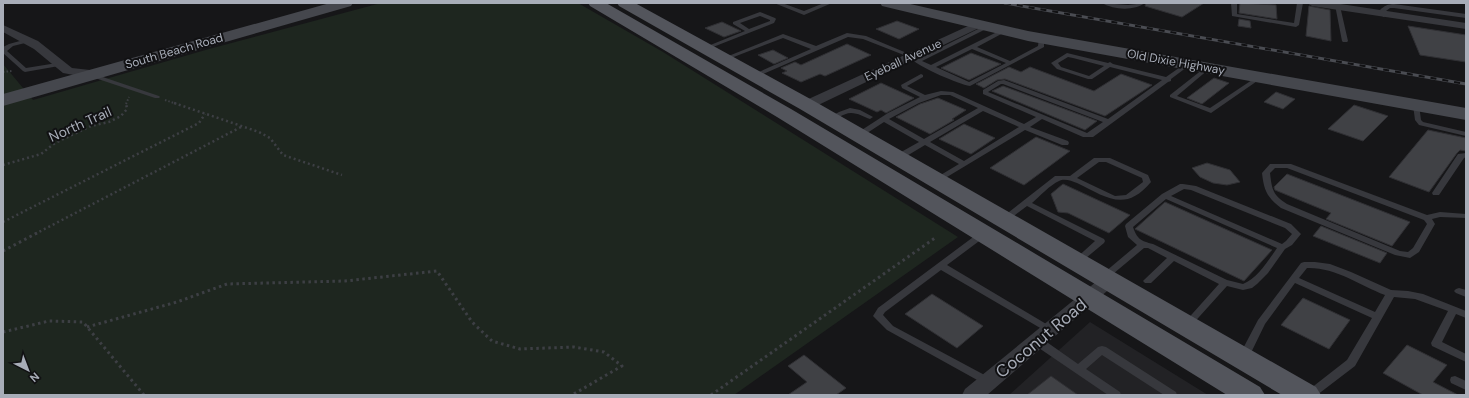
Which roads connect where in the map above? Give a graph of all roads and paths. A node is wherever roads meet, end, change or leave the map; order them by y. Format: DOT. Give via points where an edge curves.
graph roads {
  1 [pos="346,3"];
  2 [pos="595,3"];
  3 [pos="624,3"];
  4 [pos="777,3"];
  5 [pos="828,3"];
  6 [pos="887,3"];
  7 [pos="1105,3"];
  8 [pos="1142,3"];
  9 [pos="1234,3"];
  10 [pos="1300,3"];
  11 [pos="1312,3"];
  12 [pos="1337,6"];
  13 [pos="1385,15"];
  14 [pos="1466,16"];
  15 [pos="1466,26"];
  16 [pos="3,28"];
  17 [pos="975,28"];
  18 [pos="748,31"];
  19 [pos="1003,31"];
  20 [pos="22,37"];
  21 [pos="1345,41"];
  22 [pos="1041,43"];
  23 [pos="972,47"];
  24 [pos="706,48"];
  25 [pos="815,48"];
  26 [pos="1073,50"];
  27 [pos="911,56"];
  28 [pos="724,58"];
  29 [pos="1012,63"];
  30 [pos="1110,64"];
  31 [pos="1188,64"];
  32 [pos="57,65"];
  33 [pos="930,68"];
  34 [pos="1207,68"];
  35 [pos="90,74"];
  36 [pos="754,76"];
  37 [pos="921,76"];
  38 [pos="1260,77"];
  39 [pos="1169,80"];
  40 [pos="129,97"];
  41 [pos="157,97"];
  42 [pos="924,97"];
  43 [pos="3,100"];
  44 [pos="1416,105"];
  45 [pos="796,106"];
  46 [pos="983,108"];
  47 [pos="205,114"];
  48 [pos="1466,114"];
  49 [pos="870,117"];
  50 [pos="1041,117"];
  51 [pos="885,120"];
  52 [pos="835,122"];
  53 [pos="1109,122"];
  54 [pos="241,126"];
  55 [pos="1024,128"];
  56 [pos="1466,134"];
  57 [pos="858,135"];
  58 [pos="925,142"];
  59 [pos="1065,143"];
  60 [pos="1466,154"];
  61 [pos="897,158"];
  62 [pos="964,164"];
  63 [pos="3,165"];
  64 [pos="342,175"];
  65 [pos="1072,178"];
  66 [pos="937,181"];
  67 [pos="1436,193"];
  68 [pos="1165,196"];
  69 [pos="1027,203"];
  70 [pos="1466,216"];
  71 [pos="1428,218"];
  72 [pos="1003,219"];
  73 [pos="3,222"];
  74 [pos="984,234"];
  75 [pos="935,238"];
  76 [pos="1142,245"];
  77 [pos="1282,247"];
  78 [pos="3,251"];
  79 [pos="1173,257"];
  80 [pos="1076,262"];
  81 [pos="942,266"];
  82 [pos="1293,279"];
  83 [pos="1148,281"];
  84 [pos="1225,282"];
  85 [pos="1100,285"];
  86 [pos="1391,293"];
  87 [pos="1454,309"];
  88 [pos="1466,315"];
  89 [pos="1377,317"];
  90 [pos="1186,326"];
  91 [pos="87,327"];
  92 [pos="3,332"];
  93 [pos="1043,336"];
  94 [pos="1466,358"];
  95 [pos="1243,359"];
  96 [pos="1078,370"];
  97 [pos="1455,380"];
  98 [pos="988,382"];
  99 [pos="1466,386"];
  100 [pos="144,395"];
  101 [pos="572,395"];
  102 [pos="711,395"];
  103 [pos="973,395"];
  104 [pos="1116,395"];
  105 [pos="1172,395"];
  106 [pos="1250,395"];
  107 [pos="1306,395"];
  108 [pos="1310,395"];
  1 -- 35 [label="street, South Beach Road"];
  2 -- 45 [label="main road" via="754,95"];
  3 -- 24 [label="main road"];
  4 -- 5 [label="lane" via="804,13"];
  6 -- 17 [label="street, Old Dixie Highway"];
  7 -- 8 [label="lane" via="1134,7"];
  9 -- 10 [label="lane" via="1234,15 1296,25"];
  11 -- 12 [label="street"];
  12 -- 13 [label="street"];
  12 -- 21 [label="lane"];
  13 -- 14 [label="lane" via="1383,10 1394,6"];
  13 -- 15 [label="street"];
  16 -- 20 [label="street"];
  17 -- 19 [label="street, Old Dixie Highway"];
  17 -- 27 [label="street, Eyeball Avenue"];
  17 -- 33 [label="lane" via="918,60 920,64"];
  18 -- 18 [label="lane" via="772,22 773,19 760,14 735,23"];
  18 -- 24 [label="lane"];
  19 -- 22 [label="street, Old Dixie Highway"];
  19 -- 23 [label="lane"];
  20 -- 32 [label="street" via="44,51"];
  20 -- 32 [label="lane" via="4,51 25,70"];
  22 -- 26 [label="street, Old Dixie Highway"];
  22 -- 29 [label="lane"];
  23 -- 29 [label="lane"];
  23 -- 33 [label="lane"];
  24 -- 28 [label="main road"];
  25 -- 27 [label="lane" via="839,37 855,35"];
  25 -- 28 [label="lane" via="783,36"];
  25 -- 36 [label="lane"];
  26 -- 30 [label="lane"];
  26 -- 30 [label="lane" via="1054,63 1055,65 1090,78"];
  26 -- 31 [label="street, Old Dixie Highway"];
  27 -- 45 [label="street, Eyeball Avenue" via="844,88"];
  28 -- 36 [label="main road"];
  29 -- 33 [label="lane" via="970,84"];
  30 -- 39 [label="lane"];
  31 -- 34 [label="street, Old Dixie Highway"];
  31 -- 39 [label="lane"];
  32 -- 35 [label="street" via="73,74"];
  34 -- 38 [label="street, Old Dixie Highway"];
  34 -- 38 [label="lane" via="1172,96 1211,111"];
  35 -- 41 [label="lane"];
  35 -- 43 [label="street, South Beach Road"];
  36 -- 45 [label="main road"];
  37 -- 42 [label="lane" via="904,87"];
  38 -- 44 [label="street, Old Dixie Highway"];
  39 -- 53 [label="lane"];
  40 -- 63 [label="path, North Trail" via="126,102 127,110 121,116 91,126 55,143 41,154"];
  41 -- 47 [label="path"];
  42 -- 46 [label="lane" via="937,93 951,93"];
  42 -- 51 [label="lane"];
  44 -- 48 [label="street, Old Dixie Highway"];
  44 -- 56 [label="lane" via="1421,124"];
  45 -- 52 [label="main road"];
  45 -- 52 [label="main road" via="809,116"];
  45 -- 74 [label="main road"];
  46 -- 55 [label="lane"];
  46 -- 58 [label="lane"];
  47 -- 54 [label="path"];
  47 -- 73 [label="path" via="199,123"];
  49 -- 52 [label="lane" via="848,110"];
  50 -- 53 [label="lane" via="1086,135"];
  50 -- 53 [label="lane" via="985,91 1004,82"];
  50 -- 55 [label="lane"];
  51 -- 57 [label="lane"];
  51 -- 58 [label="lane"];
  52 -- 57 [label="main road"];
  54 -- 64 [label="path" via="270,138 283,155"];
  54 -- 78 [label="path"];
  55 -- 59 [label="lane"];
  55 -- 62 [label="lane"];
  57 -- 61 [label="main road"];
  58 -- 61 [label="lane"];
  58 -- 62 [label="lane"];
  60 -- 67 [label="lane" via="1461,156"];
  61 -- 66 [label="main road"];
  62 -- 66 [label="lane"];
  65 -- 65 [label="lane" via="1114,198 1122,199 1129,197 1147,182 1145,177 1106,160 1097,160"];
  65 -- 69 [label="lane" via="1058,178"];
  66 -- 72 [label="main road"];
  68 -- 76 [label="lane" via="1130,226 1132,237"];
  68 -- 77 [label="lane"];
  68 -- 77 [label="lane" via="1183,186 1193,188 1288,226 1297,234"];
  69 -- 72 [label="lane"];
  69 -- 80 [label="lane" via="1101,240"];
  70 -- 71 [label="lane" via="1440,214"];
  71 -- 71 [label="lane" via="1288,166 1274,166 1266,173 1271,198 1284,206 1398,252 1410,255 1416,250 1431,224"];
  72 -- 80 [label="main road"];
  74 -- 81 [label="lane"];
  74 -- 85 [label="main road"];
  75 -- 102 [label="path"];
  76 -- 79 [label="lane"];
  76 -- 85 [label="lane"];
  77 -- 84 [label="lane" via="1250,285 1242,287"];
  79 -- 83 [label="lane"];
  79 -- 84 [label="lane"];
  80 -- 85 [label="main road"];
  81 -- 93 [label="lane"];
  81 -- 98 [label="lane" via="881,310 878,316 890,328"];
  82 -- 86 [label="lane" via="1304,265 1317,263"];
  82 -- 89 [label="lane"];
  82 -- 95 [label="lane" via="1261,322"];
  84 -- 90 [label="lane"];
  85 -- 90 [label="main road"];
  85 -- 93 [label="street, Coconut Road"];
  85 -- 106 [label="main road"];
  86 -- 87 [label="lane" via="1408,294"];
  86 -- 89 [label="lane"];
  87 -- 88 [label="lane"];
  87 -- 94 [label="lane" via="1436,343"];
  89 -- 108 [label="lane" via="1351,363"];
  90 -- 95 [label="main road"];
  91 -- 92 [label="path" via="83,322 49,321"];
  91 -- 100 [label="path"];
  91 -- 101 [label="path" via="177,302 228,284 345,281 437,271 472,322 492,341 520,349 574,347 604,352 622,366"];
  93 -- 96 [label="lane"];
  93 -- 98 [label="street, Coconut Road"];
  95 -- 107 [label="main road"];
  96 -- 104 [label="lane"];
  96 -- 105 [label="lane" via="1102,350"];
  97 -- 99 [label="lane"];
  98 -- 103 [label="street, Coconut Road"];
}
